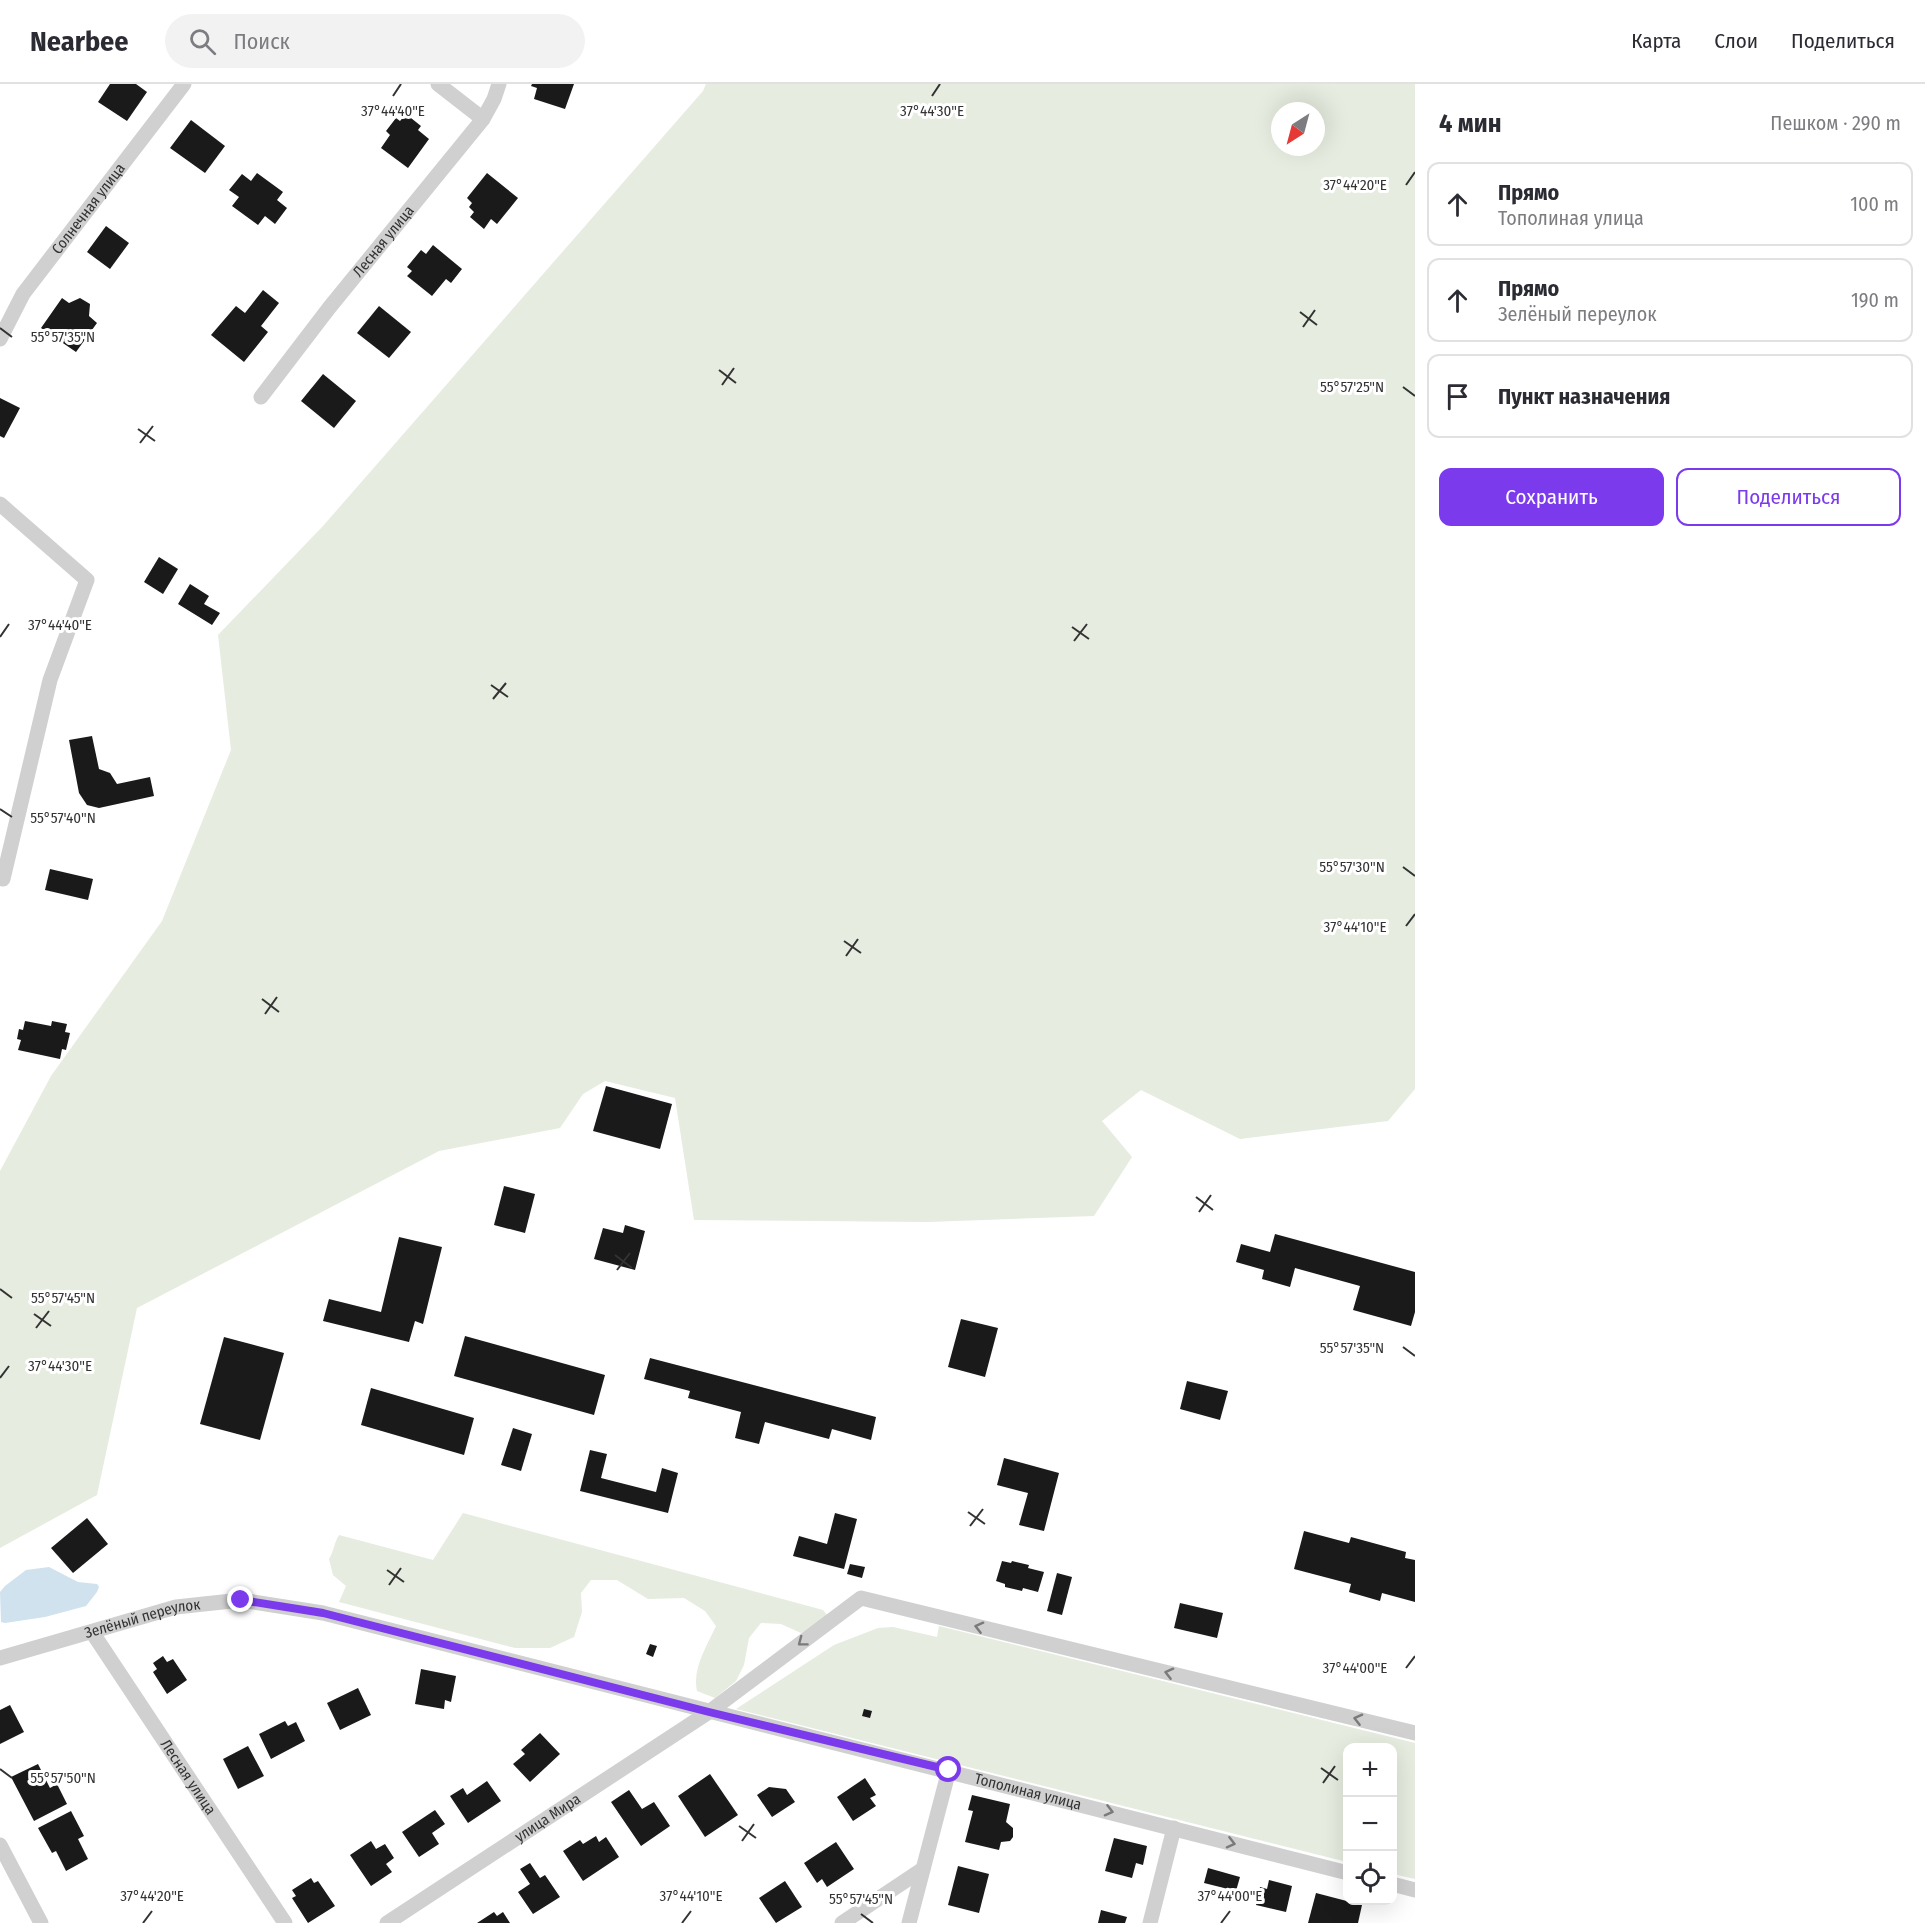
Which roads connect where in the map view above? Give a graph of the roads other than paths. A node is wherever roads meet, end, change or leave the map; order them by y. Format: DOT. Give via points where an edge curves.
graph roads {
  1 [pos="184,84"];
  2 [pos="438,84"];
  3 [pos="499,84"];
  4 [pos="483,119"];
  5 [pos="0,339"];
  6 [pos="261,397"];
  7 [pos="0,504"];
  8 [pos="3,879"];
  9 [pos="92,1632"];
  10 [pos="0,1658"];
  11 [pos="709,1712"];
  12 [pos="1415,1733"];
  13 [pos="949,1770"];
  14 [pos="1174,1828"];
  15 [pos="0,1845"];
  16 [pos="923,1869"];
  17 [pos="1343,1872"];
  18 [pos="1397,1885"];
  19 [pos="1415,1890"];
  20 [pos="41,1923"];
  21 [pos="285,1923"];
  22 [pos="387,1923"];
  23 [pos="842,1923"];
  24 [pos="909,1923"];
  25 [pos="1150,1923"];
  1 -- 5 [label="street, Солнечная улица" via="23,294"];
  2 -- 4 [label="street"];
  3 -- 4 [label="street, Лесная улица"];
  4 -- 6 [label="street, Лесная улица"];
  7 -- 8 [label="street" via="87,580 50,680"];
  9 -- 10 [label="street, Зелёный переулок"];
  9 -- 11 [label="street, Зелёный переулок" via="176,1607 241,1600 277,1604"];
  9 -- 21 [label="street, Лесная улица"];
  12 -- 11 [label="street, улица Мира, one-way" via="861,1598"];
  11 -- 13 [label="street, Тополиная улица"];
  11 -- 22 [label="street, улица Мира"];
  13 -- 14 [label="street, Тополиная улица, one-way"];
  13 -- 16 [label="street"];
  14 -- 17 [label="street, Тополиная улица, one-way"];
  14 -- 25 [label="street"];
  15 -- 20 [label="street"];
  16 -- 23 [label="street"];
  16 -- 24 [label="street"];
  18 -- 19 [label="street"];
}
